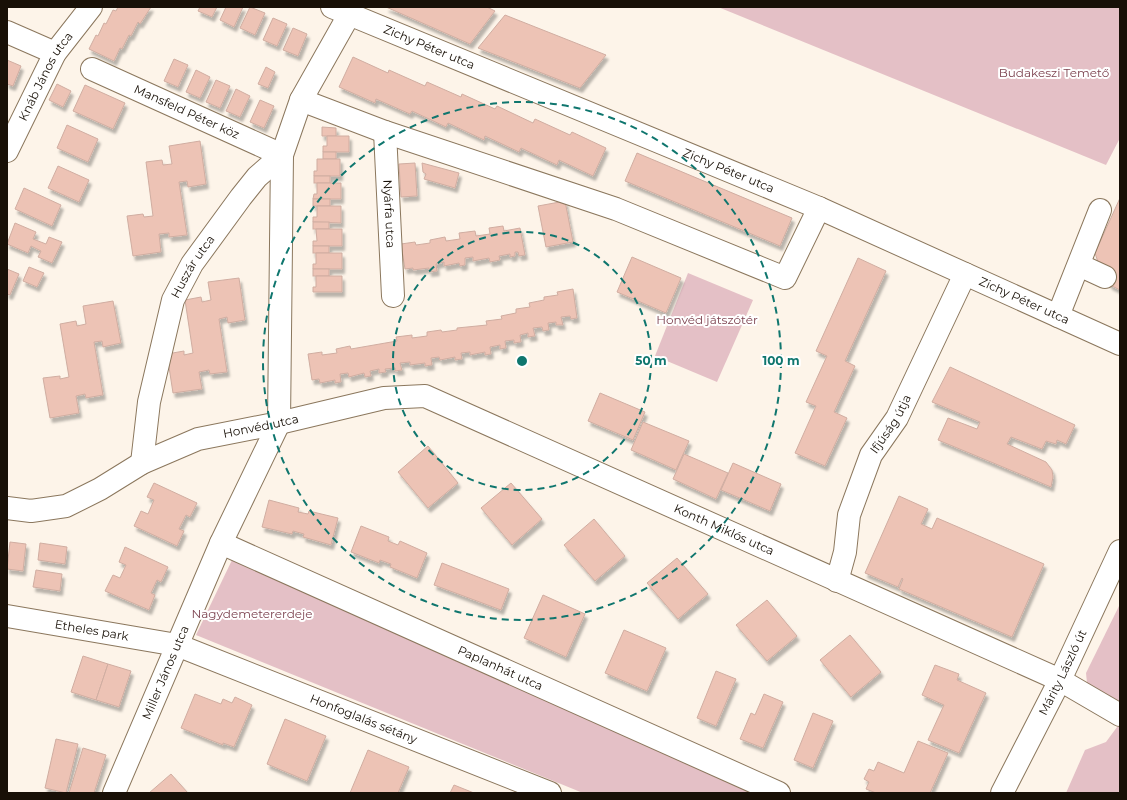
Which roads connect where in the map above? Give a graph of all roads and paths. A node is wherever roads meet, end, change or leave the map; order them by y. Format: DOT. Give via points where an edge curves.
graph roads {
  1 [pos="91,7"];
  2 [pos="340,11"];
  3 [pos="7,32"];
  4 [pos="55,53"];
  5 [pos="92,69"];
  6 [pos="301,100"];
  7 [pos="386,132"];
  8 [pos="7,151"];
  9 [pos="282,155"];
  10 [pos="819,208"];
  11 [pos="1100,210"];
  12 [pos="1079,265"];
  13 [pos="965,274"];
  14 [pos="1105,277"];
  15 [pos="393,296"];
  16 [pos="1058,316"];
  17 [pos="1120,344"];
  18 [pos="384,398"];
  19 [pos="279,423"];
  20 [pos="142,463"];
  21 [pos="7,508"];
  22 [pos="221,544"];
  23 [pos="1120,551"];
  24 [pos="837,581"];
  25 [pos="1113,586"];
  26 [pos="7,616"];
  27 [pos="177,645"];
  28 [pos="1060,680"];
  29 [pos="1120,715"];
  30 [pos="114,793"];
  31 [pos="550,793"];
  32 [pos="779,793"];
  33 [pos="1002,793"];
  1 -- 4 [label="street, Knáb János utca"];
  2 -- 6 [label="street, Huszár utca"];
  2 -- 10 [label="street, Zichy Péter utca"];
  3 -- 4 [label="street"];
  4 -- 8 [label="street, Knáb János utca"];
  5 -- 9 [label="street, Mansfeld Péter köz"];
  6 -- 7 [label="street"];
  6 -- 9 [label="street, Huszár utca"];
  7 -- 10 [label="street" via="616,209 785,278"];
  7 -- 15 [label="street, Nyárfa utca"];
  9 -- 19 [label="street, Huszár utca"];
  9 -- 20 [label="street, Huszár utca" via="257,177 241,197 192,264 173,300 148,402"];
  10 -- 13 [label="street, Zichy Péter utca"];
  11 -- 12 [label="street"];
  12 -- 14 [label="street"];
  12 -- 16 [label="street"];
  13 -- 16 [label="street, Zichy Péter utca"];
  13 -- 24 [label="street, Ifjúság útja" via="897,418 871,455 849,515 845,552"];
  16 -- 17 [label="street, Zichy Péter utca"];
  18 -- 19 [label="street, Honvéd utca"];
  18 -- 24 [label="street, Konth Miklós utca" via="425,396"];
  19 -- 20 [label="street, Honvéd utca" via="198,439"];
  19 -- 22 [label="street, Miller János utca"];
  20 -- 21 [label="street, Honvéd utca" via="66,506 31,511"];
  22 -- 27 [label="street, Miller János utca"];
  22 -- 32 [label="street, Paplanhát utca"];
  23 -- 25 [label="street, Márity László út"];
  24 -- 28 [label="street, Konth Miklós utca"];
  25 -- 28 [label="street, Márity László út"];
  26 -- 27 [label="street, Etheles park"];
  27 -- 30 [label="street, Miller János utca"];
  27 -- 31 [label="street, Honfoglalás sétány"];
  28 -- 29 [label="street, Konth Miklós utca"];
  28 -- 33 [label="street, Márity László út"];
}
